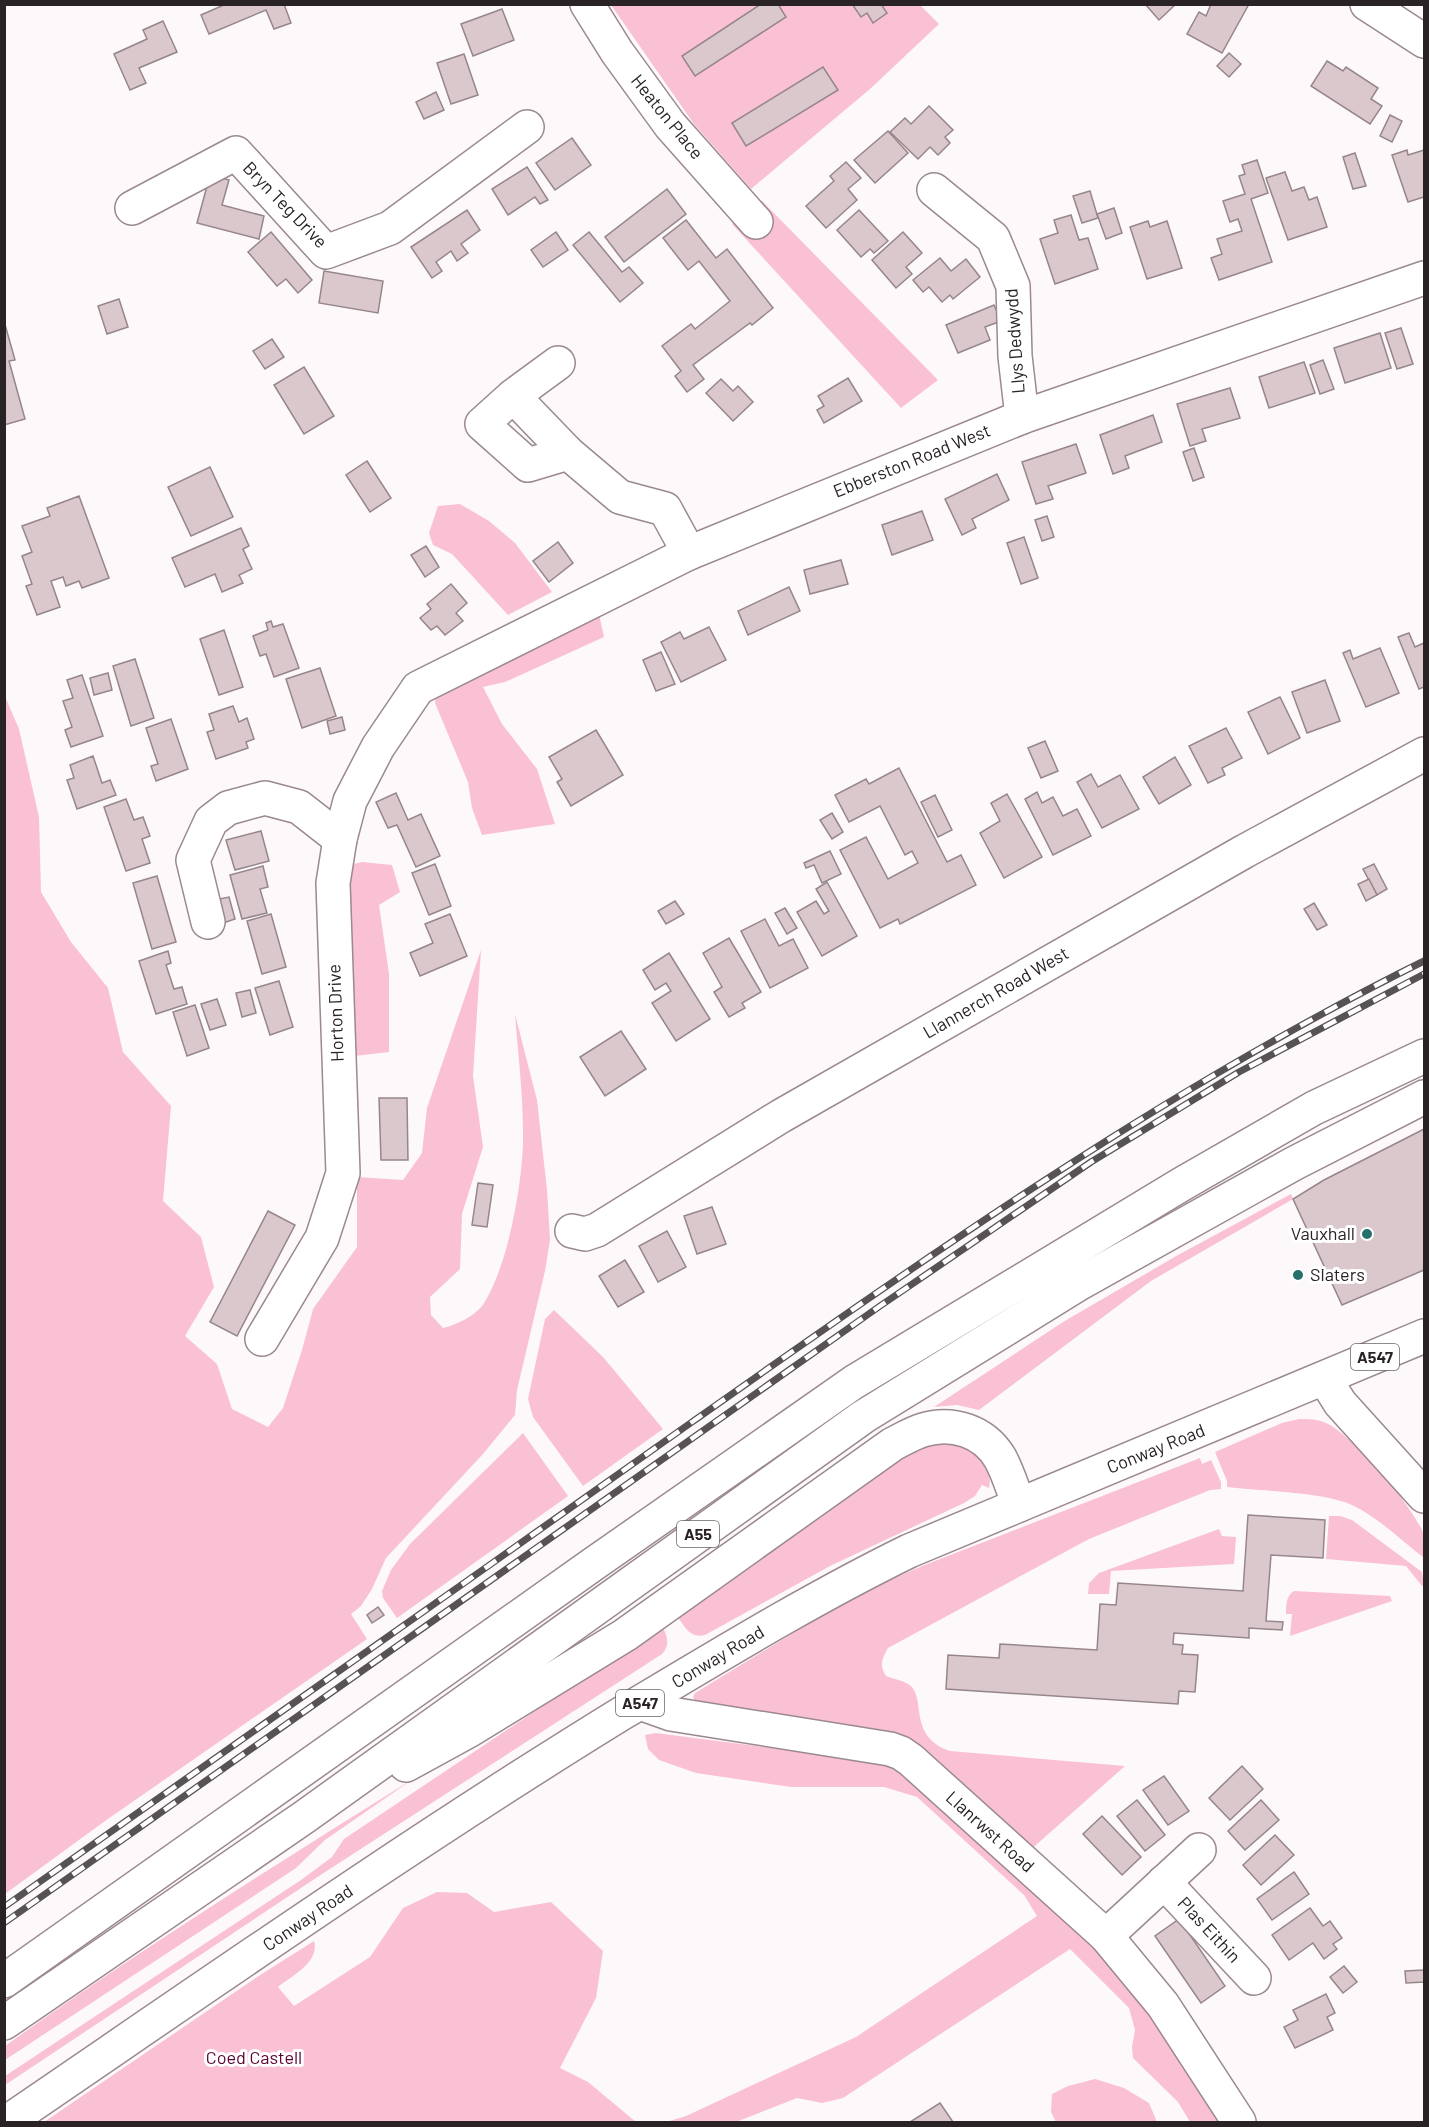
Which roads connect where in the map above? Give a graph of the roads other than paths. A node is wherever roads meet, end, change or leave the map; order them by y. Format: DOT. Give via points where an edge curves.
graph roads {
  1 [pos="587,4"];
  2 [pos="1367,4"];
  3 [pos="1425,41"];
  4 [pos="527,127"];
  5 [pos="934,190"];
  6 [pos="132,208"];
  7 [pos="756,222"];
  8 [pos="1425,278"];
  9 [pos="558,363"];
  10 [pos="1022,417"];
  11 [pos="688,553"];
  12 [pos="418,688"];
  13 [pos="1425,754"];
  14 [pos="340,839"];
  15 [pos="208,922"];
  16 [pos="1425,1043"];
  17 [pos="1425,1056"];
  18 [pos="1425,1097"];
  19 [pos="1314,1108"];
  20 [pos="572,1231"];
  21 [pos="1425,1336"];
  22 [pos="262,1339"];
  23 [pos="1325,1379"];
  24 [pos="1425,1496"];
  25 [pos="1020,1505"];
  26 [pos="640,1703"];
  27 [pos="303,1818"];
  28 [pos="1199,1850"];
  29 [pos="1164,1882"];
  30 [pos="1106,1936"];
  31 [pos="1254,1978"];
  32 [pos="4,1981"];
  33 [pos="4,2023"];
  34 [pos="7,2122"];
  35 [pos="1239,2122"];
  1 -- 7 [label="main road, Heaton Place" via="670,125"];
  2 -- 3 [label="main road"];
  4 -- 6 [label="main road, Bryn Teg Drive" via="390,228 326,252 236,153"];
  5 -- 10 [label="main road, Llys Dedwydd" via="993,238 1013,285"];
  8 -- 10 [label="main road, Ebberston Road West"];
  9 -- 11 [label="main road" via="482,424 528,465 568,453 620,497 665,508"];
  10 -- 11 [label="main road, Ebberston Road West"];
  11 -- 12 [label="main road, Ebberston Road West"];
  12 -- 14 [label="main road, Horton Drive" via="378,747 350,801"];
  13 -- 20 [label="main road, Llannerch Road West" via="1245,851 781,1116 597,1230"];
  14 -- 15 [label="main road" via="299,807 265,798 228,808 211,821 193,860"];
  14 -- 22 [label="main road, Horton Drive" via="333,882 343,1173 322,1238"];
  16 -- 19 [label="main road"];
  17 -- 19 [label="main road, A55"];
  18 -- 27 [label="main road, A55" via="1293,1164 1080,1283 863,1417"];
  19 -- 32 [label="main road, A55" via="854,1382"];
  21 -- 23 [label="main road, Conway Road / A547"];
  23 -- 24 [label="main road" via="1340,1403"];
  23 -- 25 [label="main road, Conway Road / A547"];
  25 -- 26 [label="main road, Conway Road / A547" via="845,1582"];
  25 -- 27 [label="main road" via="991,1445 970,1430 923,1430 893,1444 625,1635 470,1731"];
  26 -- 30 [label="main road, Llanrwst Road" via="671,1714 901,1753"];
  26 -- 34 [label="main road, Conway Road / A547" via="527,1772"];
  27 -- 33 [label="main road, A55"];
  28 -- 29 [label="main road, Plas Eithin"];
  29 -- 30 [label="main road, Plas Eithin"];
  29 -- 31 [label="main road, Plas Eithin"];
  30 -- 35 [label="main road, Llanrwst Road" via="1163,2005"];
}
